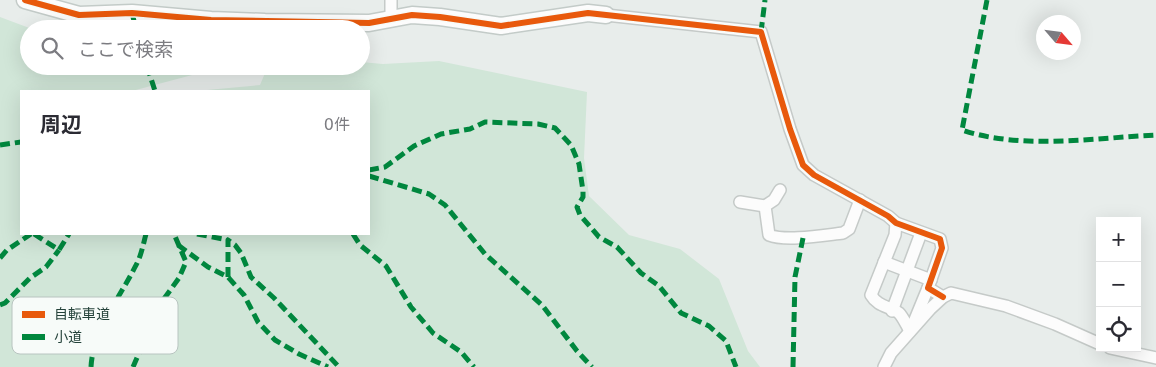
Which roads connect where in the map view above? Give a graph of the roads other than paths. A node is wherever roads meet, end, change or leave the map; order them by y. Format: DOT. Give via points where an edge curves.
graph roads {
  1 [pos="24,0"];
  2 [pos="391,0"];
  3 [pos="606,15"];
  4 [pos="391,19"];
  5 [pos="211,20"];
  6 [pos="370,24"];
  7 [pos="780,190"];
  8 [pos="860,200"];
  9 [pos="740,202"];
  10 [pos="765,206"];
  11 [pos="896,223"];
  12 [pos="922,233"];
  13 [pos="884,262"];
  14 [pos="907,271"];
  15 [pos="929,284"];
  16 [pos="943,297"];
  17 [pos="892,310"];
  18 [pos="910,331"];
  19 [pos="1096,342"];
  20 [pos="1128,352"];
  21 [pos="1156,358"];
  22 [pos="884,367"];
  1 -- 5 [label="street" via="79,15 132,13"];
  2 -- 4 [label="street"];
  3 -- 4 [label="street" via="588,12 502,26 430,16"];
  3 -- 8 [label="street" via="761,32 803,165 814,175"];
  4 -- 6 [label="street"];
  7 -- 10 [label="street"];
  8 -- 10 [label="street" via="849,229 843,233 803,238 769,235"];
  8 -- 11 [label="street"];
  9 -- 10 [label="street"];
  11 -- 12 [label="street"];
  11 -- 13 [label="street"];
  12 -- 14 [label="street"];
  12 -- 15 [label="street" via="940,239 942,248"];
  13 -- 14 [label="street"];
  13 -- 17 [label="street" via="871,295 882,306"];
  14 -- 15 [label="street"];
  14 -- 17 [label="street"];
  15 -- 16 [label="street"];
  15 -- 18 [label="street"];
  16 -- 18 [label="street"];
  16 -- 19 [label="street" via="951,293 1006,306"];
  17 -- 18 [label="street" via="900,314"];
  18 -- 22 [label="street" via="891,353"];
  20 -- 21 [label="street"];
}
